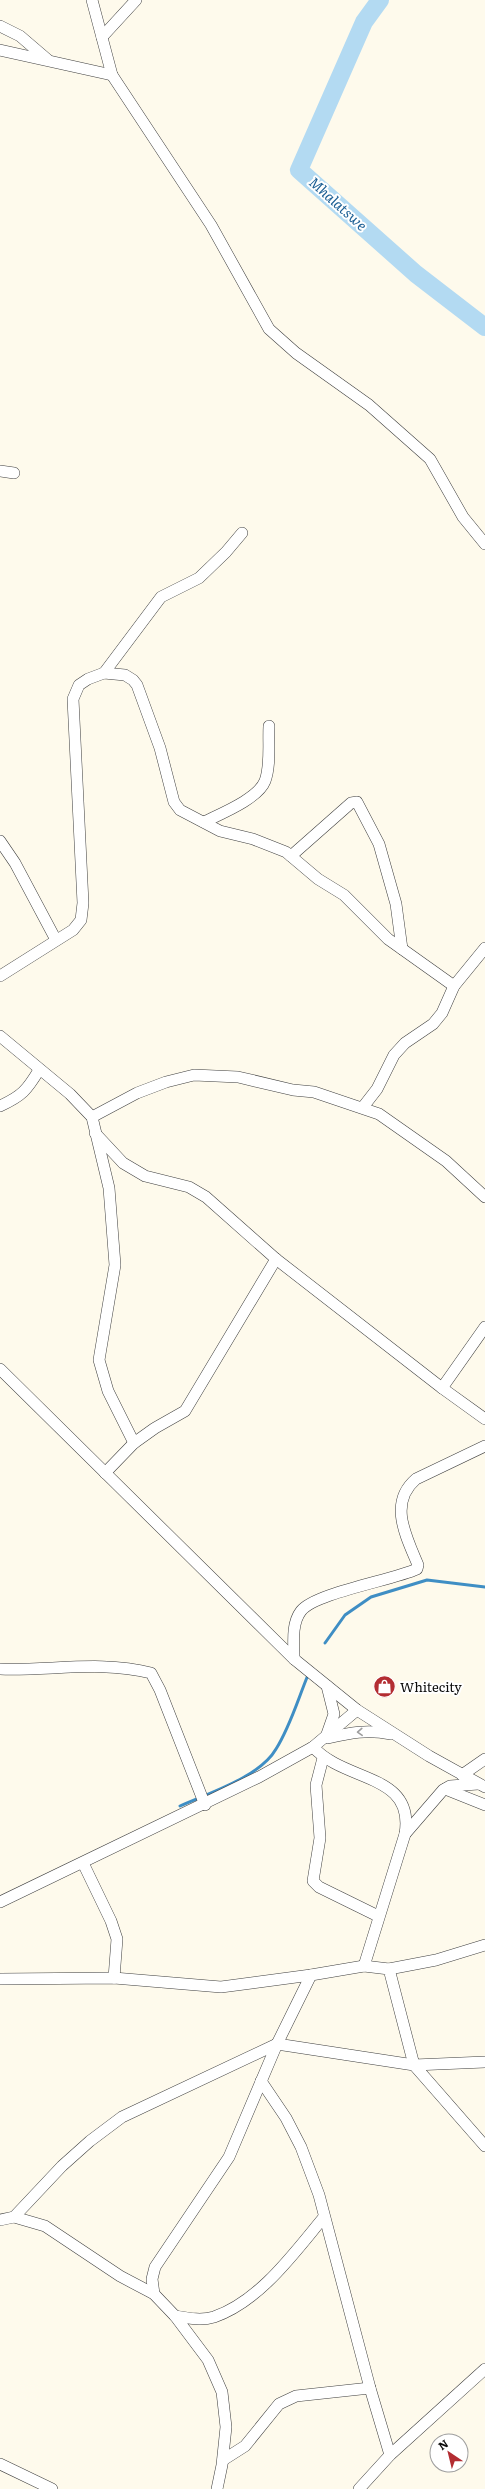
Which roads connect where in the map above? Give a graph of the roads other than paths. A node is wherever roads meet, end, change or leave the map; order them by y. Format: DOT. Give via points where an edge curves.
graph roads {
  1 [pos="92,0"];
  2 [pos="136,0"];
  3 [pos="0,26"];
  4 [pos="102,37"];
  5 [pos="0,50"];
  6 [pos="48,60"];
  7 [pos="112,75"];
  8 [pos="0,471"];
  9 [pos="14,473"];
  10 [pos="242,533"];
  11 [pos="485,544"];
  12 [pos="104,674"];
  13 [pos="268,726"];
  14 [pos="204,822"];
  15 [pos="0,841"];
  16 [pos="291,856"];
  17 [pos="56,940"];
  18 [pos="485,948"];
  19 [pos="402,949"];
  20 [pos="0,976"];
  21 [pos="454,986"];
  22 [pos="0,1036"];
  23 [pos="39,1070"];
  24 [pos="0,1106"];
  25 [pos="363,1107"];
  26 [pos="92,1117"];
  27 [pos="95,1133"];
  28 [pos="485,1197"];
  29 [pos="276,1259"];
  30 [pos="485,1327"];
  31 [pos="0,1369"];
  32 [pos="442,1388"];
  33 [pos="485,1419"];
  34 [pos="134,1443"];
  35 [pos="485,1446"];
  36 [pos="105,1473"];
  37 [pos="294,1659"];
  38 [pos="0,1669"];
  39 [pos="326,1685"];
  40 [pos="357,1710"];
  41 [pos="395,1735"];
  42 [pos="325,1738"];
  43 [pos="313,1747"];
  44 [pos="323,1758"];
  45 [pos="485,1759"];
  46 [pos="462,1775"];
  47 [pos="482,1786"];
  48 [pos="445,1789"];
  49 [pos="205,1805"];
  50 [pos="485,1805"];
  51 [pos="405,1834"];
  52 [pos="83,1863"];
  53 [pos="0,1902"];
  54 [pos="378,1916"];
  55 [pos="485,1945"];
  56 [pos="364,1966"];
  57 [pos="389,1969"];
  58 [pos="311,1975"];
  59 [pos="114,1978"];
  60 [pos="0,1979"];
  61 [pos="277,2044"];
  62 [pos="485,2062"];
  63 [pos="414,2065"];
  64 [pos="261,2081"];
  65 [pos="485,2146"];
  66 [pos="14,2217"];
  67 [pos="324,2217"];
  68 [pos="0,2220"];
  69 [pos="154,2294"];
  70 [pos="175,2316"];
  71 [pos="485,2369"];
  72 [pos="370,2388"];
  73 [pos="390,2455"];
  74 [pos="223,2460"];
  75 [pos="0,2464"];
  76 [pos="52,2489"];
  77 [pos="216,2489"];
  78 [pos="359,2489"];
  1 -- 4 [label="street"];
  2 -- 4 [label="street"];
  3 -- 6 [label="street" via="20,36"];
  4 -- 7 [label="street"];
  5 -- 6 [label="street"];
  6 -- 7 [label="street"];
  7 -- 11 [label="street" via="211,225 269,329 296,353 369,405 430,459 463,517"];
  8 -- 9 [label="street"];
  10 -- 12 [label="street" via="199,578 161,597"];
  12 -- 14 [label="street" via="125,675 137,685 160,748 174,802 180,810"];
  12 -- 17 [label="street" via="79,685 73,699 83,903 81,920 73,930"];
  13 -- 14 [label="street" via="267,771 264,783 234,807"];
  14 -- 16 [label="street" via="220,831 253,839"];
  15 -- 17 [label="street" via="15,863"];
  16 -- 19 [label="street" via="318,879 344,895 388,940"];
  16 -- 19 [label="street" via="351,803 357,802 379,844 396,904"];
  17 -- 20 [label="street"];
  18 -- 21 [label="street"];
  19 -- 21 [label="street"];
  21 -- 25 [label="street" via="442,1013 433,1024 405,1043 394,1055 377,1089"];
  22 -- 23 [label="street"];
  23 -- 24 [label="street" via="27,1090"];
  23 -- 26 [label="street" via="70,1094"];
  25 -- 26 [label="street" via="314,1092 293,1090 238,1077 194,1074 137,1094"];
  25 -- 28 [label="street" via="396,1124 440,1157"];
  26 -- 27 [label="street"];
  27 -- 29 [label="street" via="123,1163 145,1176 189,1187 206,1197"];
  27 -- 34 [label="street" via="109,1188 115,1265 99,1360 108,1391"];
  29 -- 32 [label="street"];
  29 -- 34 [label="street" via="185,1411"];
  30 -- 32 [label="street"];
  31 -- 36 [label="street"];
  32 -- 33 [label="street"];
  34 -- 36 [label="street"];
  35 -- 37 [label="street" via="416,1479 407,1487 401,1500 400,1513 418,1565 417,1569 354,1588 301,1610 296,1620"];
  36 -- 37 [label="street"];
  37 -- 39 [label="street"];
  38 -- 49 [label="street" via="92,1667 123,1668 151,1673"];
  39 -- 40 [label="street"];
  39 -- 42 [label="street" via="334,1714"];
  40 -- 41 [label="street"];
  40 -- 42 [label="street"];
  41 -- 42 [label="street, one-way" via="375,1731 353,1732"];
  41 -- 46 [label="street"];
  42 -- 43 [label="street"];
  43 -- 44 [label="street"];
  43 -- 49 [label="street"];
  44 -- 51 [label="street" via="392,1790 403,1803 408,1818"];
  44 -- 54 [label="street" via="316,1785 320,1838 313,1881 319,1887"];
  45 -- 46 [label="street"];
  46 -- 47 [label="street"];
  47 -- 48 [label="street"];
  48 -- 50 [label="street"];
  48 -- 51 [label="street"];
  49 -- 52 [label="street"];
  51 -- 54 [label="street"];
  52 -- 53 [label="street"];
  52 -- 59 [label="street" via="117,1938"];
  54 -- 56 [label="street"];
  55 -- 57 [label="street" via="436,1960"];
  56 -- 57 [label="street"];
  56 -- 58 [label="street"];
  57 -- 63 [label="street"];
  58 -- 59 [label="street" via="221,1987"];
  58 -- 61 [label="street"];
  59 -- 60 [label="street"];
  61 -- 63 [label="street"];
  61 -- 64 [label="street"];
  61 -- 66 [label="street" via="122,2117 62,2166"];
  62 -- 63 [label="street"];
  63 -- 65 [label="street"];
  64 -- 67 [label="street" via="286,2118 301,2147"];
  64 -- 69 [label="street" via="229,2158 155,2267 152,2279"];
  66 -- 68 [label="street"];
  66 -- 69 [label="street" via="32,2221 55,2232 120,2276"];
  67 -- 70 [label="street" via="276,2274 229,2309 213,2317 193,2319"];
  67 -- 72 [label="street"];
  69 -- 70 [label="street"];
  70 -- 74 [label="street" via="208,2360 222,2392 226,2427"];
  71 -- 73 [label="street"];
  72 -- 73 [label="street"];
  72 -- 74 [label="street" via="296,2396 286,2400 274,2410 245,2446"];
  73 -- 78 [label="street"];
  74 -- 77 [label="street"];
  75 -- 76 [label="street"];
}
